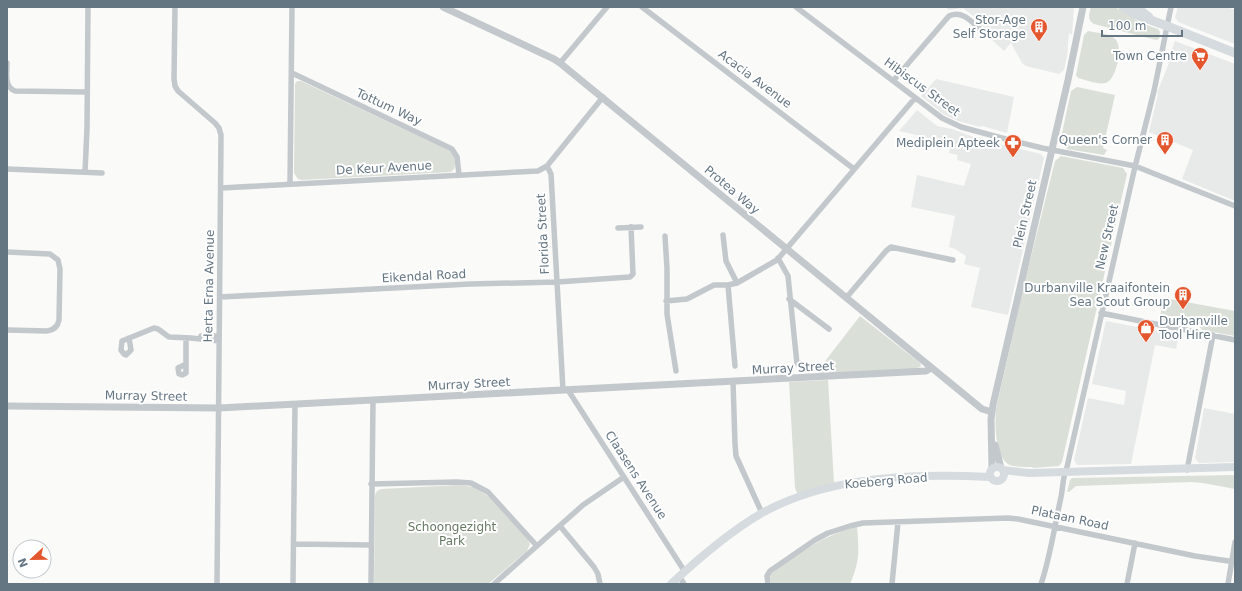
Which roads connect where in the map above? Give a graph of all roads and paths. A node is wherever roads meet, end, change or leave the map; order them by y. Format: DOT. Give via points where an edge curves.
graph roads {
  1 [pos="88,7"];
  2 [pos="175,7"];
  3 [pos="292,7"];
  4 [pos="443,7"];
  5 [pos="607,7"];
  6 [pos="642,7"];
  7 [pos="796,7"];
  8 [pos="1083,7"];
  9 [pos="1123,7"];
  10 [pos="1136,7"];
  11 [pos="1172,7"];
  12 [pos="1153,21"];
  13 [pos="1167,26"];
  14 [pos="980,29"];
  15 [pos="1235,53"];
  16 [pos="7,63"];
  17 [pos="560,63"];
  18 [pos="292,73"];
  19 [pos="893,81"];
  20 [pos="87,92"];
  21 [pos="603,98"];
  22 [pos="915,98"];
  23 [pos="1051,149"];
  24 [pos="547,166"];
  25 [pos="1135,166"];
  26 [pos="7,169"];
  27 [pos="854,169"];
  28 [pos="85,172"];
  29 [pos="102,173"];
  30 [pos="459,175"];
  31 [pos="290,184"];
  32 [pos="221,188"];
  33 [pos="1235,206"];
  34 [pos="631,227"];
  35 [pos="641,227"];
  36 [pos="618,228"];
  37 [pos="723,235"];
  38 [pos="665,236"];
  39 [pos="786,249"];
  40 [pos="7,252"];
  41 [pos="778,258"];
  42 [pos="953,260"];
  43 [pos="557,282"];
  44 [pos="737,283"];
  45 [pos="728,285"];
  46 [pos="220,297"];
  47 [pos="846,298"];
  48 [pos="789,299"];
  49 [pos="666,301"];
  50 [pos="1101,313"];
  51 [pos="829,329"];
  52 [pos="7,330"];
  53 [pos="1213,336"];
  54 [pos="129,338"];
  55 [pos="188,338"];
  56 [pos="219,339"];
  57 [pos="1235,340"];
  58 [pos="186,364"];
  59 [pos="797,364"];
  60 [pos="735,366"];
  61 [pos="931,368"];
  62 [pos="676,371"];
  63 [pos="732,382"];
  64 [pos="565,390"];
  65 [pos="373,400"];
  66 [pos="295,404"];
  67 [pos="7,406"];
  68 [pos="219,408"];
  69 [pos="992,412"];
  70 [pos="991,427"];
  71 [pos="1235,467"];
  72 [pos="1187,470"];
  73 [pos="1235,471"];
  74 [pos="991,472"];
  75 [pos="1002,472"];
  76 [pos="1065,472"];
  77 [pos="624,477"];
  78 [pos="371,484"];
  79 [pos="762,513"];
  80 [pos="898,522"];
  81 [pos="560,526"];
  82 [pos="1055,526"];
  83 [pos="1235,542"];
  84 [pos="1135,543"];
  85 [pos="294,544"];
  86 [pos="371,545"];
  87 [pos="537,546"];
  88 [pos="1233,562"];
  89 [pos="682,574"];
  90 [pos="217,584"];
  91 [pos="293,584"];
  92 [pos="371,584"];
  93 [pos="494,584"];
  94 [pos="600,584"];
  95 [pos="671,584"];
  96 [pos="684,584"];
  97 [pos="768,584"];
  98 [pos="892,584"];
  99 [pos="1041,584"];
  100 [pos="1127,584"];
  101 [pos="1228,584"];
  1 -- 20 [label="street"];
  2 -- 32 [label="street, Herta Erna Avenue" via="174,83 178,91 219,128"];
  3 -- 18 [label="street"];
  4 -- 17 [label="street, Protea Way"];
  5 -- 17 [label="street"];
  6 -- 27 [label="street, Acacia Avenue"];
  7 -- 19 [label="street, Hibiscus Street"];
  8 -- 23 [label="street, Plein Street"];
  9 -- 12 [label="main road"];
  10 -- 12 [label="main road"];
  11 -- 13 [label="street, New Street"];
  12 -- 13 [label="main road"];
  13 -- 15 [label="main road"];
  13 -- 25 [label="street, New Street"];
  14 -- 19 [label="street" via="962,15 949,16"];
  16 -- 20 [label="street" via="7,83 15,91"];
  17 -- 21 [label="street, Protea Way"];
  18 -- 30 [label="street, Tottum Way" via="452,148 457,157"];
  18 -- 31 [label="street"];
  19 -- 22 [label="street, Hibiscus Street"];
  20 -- 28 [label="street"];
  21 -- 24 [label="street"];
  21 -- 39 [label="street, Protea Way"];
  22 -- 23 [label="street, Hibiscus Street" via="957,126"];
  22 -- 27 [label="street"];
  23 -- 25 [label="street, Hibiscus Street"];
  23 -- 69 [label="street, Plein Street"];
  24 -- 30 [label="street, De Keur Avenue" via="538,171"];
  24 -- 43 [label="street, Florida Street" via="551,174"];
  25 -- 33 [label="street, Hibiscus Street"];
  25 -- 50 [label="street, New Street"];
  26 -- 28 [label="street"];
  27 -- 39 [label="street"];
  28 -- 29 [label="street"];
  30 -- 31 [label="street, De Keur Avenue"];
  31 -- 32 [label="street, De Keur Avenue"];
  32 -- 46 [label="street, Herta Erna Avenue"];
  34 -- 35 [label="street"];
  34 -- 36 [label="street"];
  34 -- 43 [label="street, Eikendal Road" via="634,274 630,277"];
  37 -- 44 [label="street" via="726,261"];
  38 -- 49 [label="street"];
  39 -- 41 [label="street"];
  39 -- 47 [label="street, Protea Way"];
  40 -- 52 [label="street" via="50,254 58,260 60,269 59,320 56,326 47,331"];
  41 -- 44 [label="street"];
  41 -- 48 [label="street" via="788,276"];
  42 -- 47 [label="street" via="891,248 886,250"];
  43 -- 46 [label="street, Eikendal Road"];
  43 -- 64 [label="street, Florida Street"];
  44 -- 45 [label="street"];
  45 -- 49 [label="street" via="714,285 687,299"];
  45 -- 60 [label="street"];
  46 -- 56 [label="street, Herta Erna Avenue"];
  47 -- 61 [label="street, Protea Way"];
  48 -- 51 [label="street"];
  48 -- 59 [label="street"];
  49 -- 62 [label="street"];
  50 -- 53 [label="street"];
  50 -- 76 [label="street, New Street"];
  53 -- 57 [label="street"];
  53 -- 72 [label="street"];
  54 -- 55 [label="street" via="154,328 169,337"];
  55 -- 56 [label="street"];
  55 -- 58 [label="street"];
  56 -- 68 [label="street, Herta Erna Avenue"];
  61 -- 63 [label="street, Murray Street" via="926,371"];
  61 -- 69 [label="street, Protea Way" via="982,409"];
  63 -- 64 [label="street, Murray Street"];
  63 -- 79 [label="street" via="736,456"];
  64 -- 65 [label="street, Murray Street"];
  64 -- 77 [label="street, Claasens Avenue"];
  65 -- 66 [label="street, Murray Street"];
  65 -- 78 [label="street"];
  66 -- 68 [label="street, Murray Street"];
  66 -- 85 [label="street"];
  67 -- 68 [label="street, Murray Street"];
  68 -- 90 [label="street, Herta Erna Avenue"];
  69 -- 70 [label="street, Plein Street"];
  70 -- 74 [label="street, Plein Street"];
  70 -- 75 [label="street, Plein Street"];
  71 -- 72 [label="main road"];
  72 -- 73 [label="main road"];
  72 -- 76 [label="main road"];
  74 -- 75 [label="main road" via="997,467"];
  74 -- 75 [label="main road" via="992,480 996,482 1001,481"];
  74 -- 79 [label="main road, Koeberg Road" via="963,476 864,481 794,498"];
  75 -- 76 [label="main road"];
  76 -- 82 [label="street, New Street"];
  77 -- 81 [label="street" via="583,505"];
  77 -- 89 [label="street, Claasens Avenue"];
  78 -- 86 [label="street"];
  78 -- 87 [label="street" via="471,483 488,492"];
  79 -- 89 [label="main road, Koeberg Road" via="736,529"];
  80 -- 82 [label="street, Plataan Road" via="1008,518"];
  80 -- 97 [label="street, Plataan Road" via="857,524 828,533 770,571 767,576"];
  80 -- 98 [label="street"];
  81 -- 87 [label="street"];
  81 -- 94 [label="street" via="594,567"];
  82 -- 84 [label="street, Plataan Road"];
  82 -- 99 [label="street, New Street"];
  83 -- 88 [label="street"];
  84 -- 88 [label="street, Plataan Road"];
  84 -- 100 [label="street"];
  85 -- 86 [label="street"];
  85 -- 91 [label="street"];
  86 -- 92 [label="street"];
  87 -- 93 [label="street"];
  88 -- 101 [label="street"];
  89 -- 95 [label="main road, Koeberg Road"];
  89 -- 96 [label="street, Claasens Avenue"];
}
